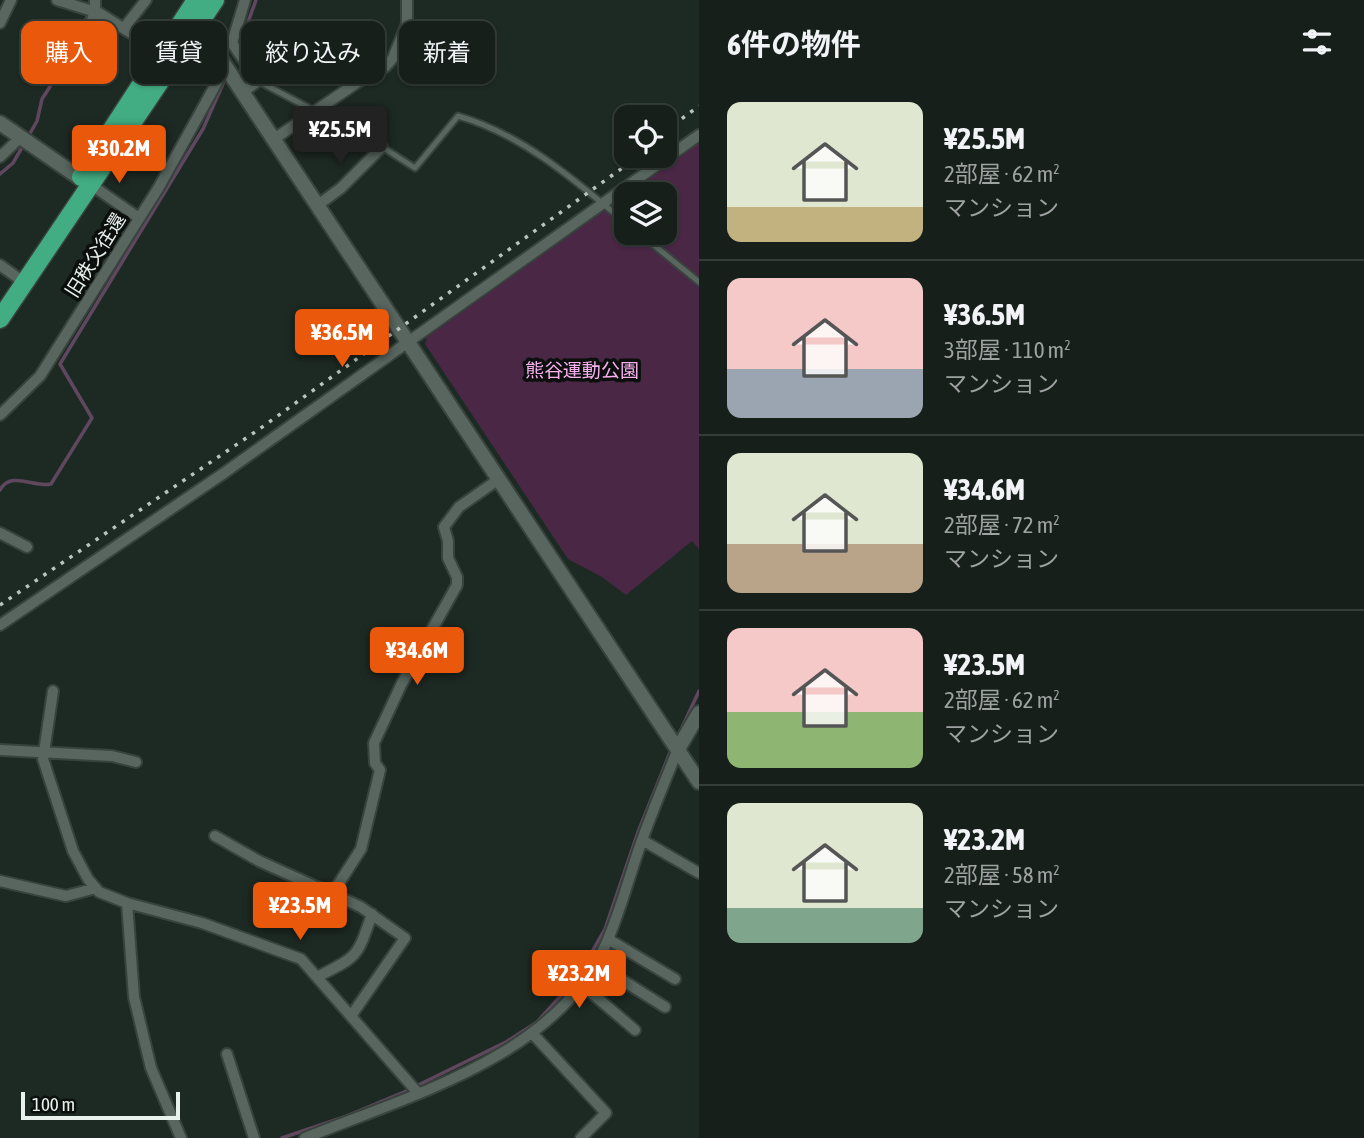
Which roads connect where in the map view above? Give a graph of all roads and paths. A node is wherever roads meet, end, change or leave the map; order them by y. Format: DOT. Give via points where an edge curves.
graph roads {
  1 [pos="11,0"];
  2 [pos="57,0"];
  3 [pos="146,0"];
  4 [pos="196,0"];
  5 [pos="215,0"];
  6 [pos="245,0"];
  7 [pos="407,0"];
  8 [pos="80,3"];
  9 [pos="95,6"];
  10 [pos="186,21"];
  11 [pos="201,21"];
  12 [pos="0,23"];
  13 [pos="124,28"];
  14 [pos="131,33"];
  15 [pos="241,56"];
  16 [pos="227,68"];
  17 [pos="229,71"];
  18 [pos="150,84"];
  19 [pos="254,84"];
  20 [pos="264,84"];
  21 [pos="243,92"];
  22 [pos="314,111"];
  23 [pos="0,123"];
  24 [pos="699,135"];
  25 [pos="21,138"];
  26 [pos="274,139"];
  27 [pos="382,147"];
  28 [pos="0,158"];
  29 [pos="85,181"];
  30 [pos="604,204"];
  31 [pos="318,205"];
  32 [pos="614,213"];
  33 [pos="139,218"];
  34 [pos="654,245"];
  35 [pos="0,265"];
  36 [pos="20,279"];
  37 [pos="699,282"];
  38 [pos="0,299"];
  39 [pos="0,319"];
  40 [pos="408,342"];
  41 [pos="0,415"];
  42 [pos="499,479"];
  43 [pos="0,533"];
  44 [pos="27,547"];
  45 [pos="0,625"];
  46 [pos="53,691"];
  47 [pos="699,713"];
  48 [pos="674,743"];
  49 [pos="0,750"];
  50 [pos="44,753"];
  51 [pos="136,762"];
  52 [pos="699,782"];
  53 [pos="215,836"];
  54 [pos="642,840"];
  55 [pos="699,873"];
  56 [pos="0,881"];
  57 [pos="96,888"];
  58 [pos="332,894"];
  59 [pos="127,903"];
  60 [pos="372,914"];
  61 [pos="608,939"];
  62 [pos="594,963"];
  63 [pos="317,977"];
  64 [pos="675,979"];
  65 [pos="581,984"];
  66 [pos="665,1007"];
  67 [pos="351,1016"];
  68 [pos="635,1030"];
  69 [pos="532,1033"];
  70 [pos="227,1054"];
  71 [pos="417,1093"];
  72 [pos="181,1138"];
  73 [pos="254,1138"];
  74 [pos="305,1138"];
  75 [pos="581,1138"];
  1 -- 12 [label="street"];
  2 -- 8 [label="street" via="73,6"];
  3 -- 13 [label="street"];
  4 -- 10 [label="highway"];
  5 -- 11 [label="highway"];
  6 -- 15 [label="street" via="232,43"];
  7 -- 22 [label="street" via="407,23 393,58"];
  8 -- 9 [label="street"];
  9 -- 13 [label="street"];
  13 -- 14 [label="street"];
  16 -- 17 [label="street"];
  17 -- 21 [label="street"];
  17 -- 33 [label="street, 旧秩父往還"];
  18 -- 29 [label="highway"];
  19 -- 21 [label="street"];
  20 -- 22 [label="lane"];
  21 -- 26 [label="street"];
  22 -- 26 [label="street"];
  22 -- 27 [label="lane"];
  23 -- 25 [label="street"];
  24 -- 30 [label="street"];
  25 -- 28 [label="street"];
  25 -- 29 [label="street"];
  26 -- 31 [label="street"];
  27 -- 30 [label="lane" via="415,168 458,116 480,122 539,155"];
  27 -- 31 [label="street"];
  29 -- 33 [label="street"];
  29 -- 36 [label="highway"];
  30 -- 32 [label="lane"];
  30 -- 40 [label="street"];
  31 -- 40 [label="street"];
  33 -- 41 [label="street, 旧秩父往還" via="40,376"];
  34 -- 37 [label="lane"];
  35 -- 36 [label="street"];
  36 -- 38 [label="highway"];
  36 -- 39 [label="highway"];
  40 -- 42 [label="street"];
  40 -- 45 [label="street"];
  42 -- 48 [label="street"];
  42 -- 58 [label="street" via="447,521 447,558 457,586 401,683 374,743 380,771 361,849"];
  43 -- 44 [label="street"];
  46 -- 50 [label="street"];
  47 -- 48 [label="street"];
  48 -- 52 [label="street"];
  48 -- 54 [label="street"];
  49 -- 50 [label="street"];
  50 -- 51 [label="street" via="112,756"];
  50 -- 57 [label="street" via="73,851"];
  53 -- 58 [label="street"];
  54 -- 55 [label="street"];
  54 -- 61 [label="street"];
  56 -- 57 [label="street" via="65,896"];
  57 -- 59 [label="street"];
  58 -- 60 [label="street"];
  59 -- 63 [label="street" via="202,922 301,959"];
  59 -- 72 [label="street" via="137,1009 151,1068"];
  60 -- 63 [label="street" via="359,951"];
  60 -- 67 [label="street" via="405,938"];
  61 -- 62 [label="street"];
  61 -- 64 [label="street"];
  62 -- 65 [label="street"];
  62 -- 66 [label="street"];
  63 -- 67 [label="street"];
  65 -- 68 [label="street"];
  65 -- 69 [label="street"];
  67 -- 71 [label="street"];
  69 -- 71 [label="street" via="494,1059"];
  69 -- 75 [label="street" via="606,1113"];
  70 -- 73 [label="street"];
  71 -- 74 [label="street"];
}
